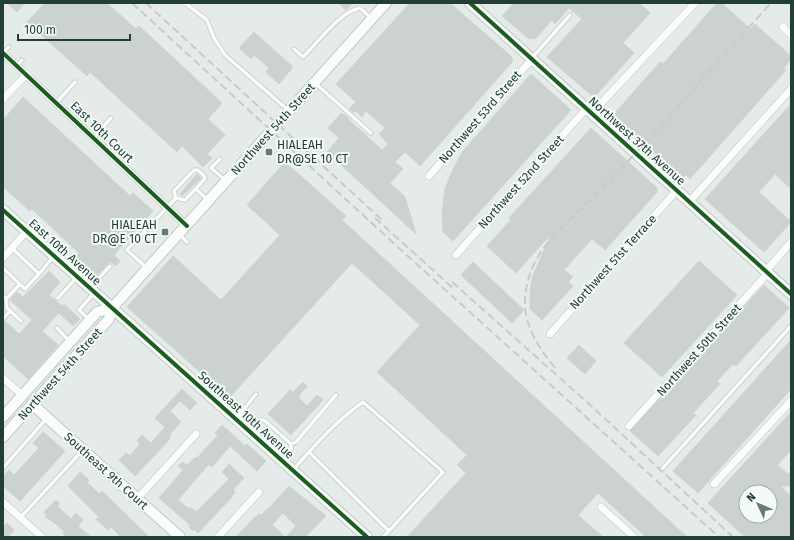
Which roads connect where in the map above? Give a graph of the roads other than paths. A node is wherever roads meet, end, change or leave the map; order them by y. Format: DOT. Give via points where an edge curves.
graph roads {
  1 [pos="185,3"];
  2 [pos="386,3"];
  3 [pos="470,3"];
  4 [pos="695,3"];
  5 [pos="570,14"];
  6 [pos="372,19"];
  7 [pos="783,28"];
  8 [pos="791,35"];
  9 [pos="9,47"];
  10 [pos="294,49"];
  11 [pos="3,53"];
  12 [pos="532,58"];
  13 [pos="27,74"];
  14 [pos="75,82"];
  15 [pos="314,83"];
  16 [pos="791,89"];
  17 [pos="3,100"];
  18 [pos="57,102"];
  19 [pos="289,111"];
  20 [pos="589,111"];
  21 [pos="111,118"];
  22 [pos="371,133"];
  23 [pos="94,137"];
  24 [pos="220,159"];
  25 [pos="429,176"];
  26 [pos="226,181"];
  27 [pos="196,189"];
  28 [pos="677,190"];
  29 [pos="176,198"];
  30 [pos="209,201"];
  31 [pos="689,202"];
  32 [pos="167,207"];
  33 [pos="3,210"];
  34 [pos="187,226"];
  35 [pos="27,231"];
  36 [pos="179,234"];
  37 [pos="188,242"];
  38 [pos="791,242"];
  39 [pos="12,248"];
  40 [pos="456,255"];
  41 [pos="54,256"];
  42 [pos="3,258"];
  43 [pos="110,266"];
  44 [pos="3,268"];
  45 [pos="148,268"];
  46 [pos="767,272"];
  47 [pos="39,274"];
  48 [pos="77,276"];
  49 [pos="20,284"];
  50 [pos="93,290"];
  51 [pos="791,294"];
  52 [pos="5,298"];
  53 [pos="58,298"];
  54 [pos="112,308"];
  55 [pos="10,311"];
  56 [pos="3,319"];
  57 [pos="90,320"];
  58 [pos="21,321"];
  59 [pos="791,326"];
  60 [pos="56,328"];
  61 [pos="550,334"];
  62 [pos="70,341"];
  63 [pos="3,378"];
  64 [pos="256,394"];
  65 [pos="336,395"];
  66 [pos="19,399"];
  67 [pos="791,401"];
  68 [pos="32,404"];
  69 [pos="3,417"];
  70 [pos="48,418"];
  71 [pos="236,420"];
  72 [pos="630,426"];
  73 [pos="3,429"];
  74 [pos="249,431"];
  75 [pos="196,434"];
  76 [pos="3,437"];
  77 [pos="291,444"];
  78 [pos="83,450"];
  79 [pos="309,452"];
  80 [pos="281,460"];
  81 [pos="3,468"];
  82 [pos="662,469"];
  83 [pos="292,470"];
  84 [pos="714,484"];
  85 [pos="259,492"];
  86 [pos="137,498"];
  87 [pos="3,502"];
  88 [pos="601,507"];
  89 [pos="20,518"];
  90 [pos="389,531"];
  91 [pos="40,536"];
  92 [pos="180,537"];
  93 [pos="218,537"];
  94 [pos="367,537"];
  95 [pos="383,537"];
  96 [pos="634,537"];
  1 -- 19 [label="lane" via="207,20 214,38 225,55"];
  2 -- 6 [label="street, Northwest 54th Street"];
  3 -- 12 [label="street, Northwest 37th Avenue"];
  4 -- 20 [label="street, Northwest 52nd Street"];
  5 -- 12 [label="lane"];
  6 -- 10 [label="lane" via="360,8 353,10 303,57"];
  6 -- 15 [label="street, Northwest 54th Street"];
  7 -- 8 [label="street"];
  9 -- 11 [label="lane"];
  11 -- 13 [label="street, East 10th Court" via="20,63"];
  12 -- 20 [label="street, Northwest 37th Avenue"];
  12 -- 25 [label="street, Northwest 53rd Street"];
  13 -- 17 [label="street"];
  13 -- 18 [label="street, East 10th Court"];
  14 -- 18 [label="lane"];
  15 -- 19 [label="street, Northwest 54th Street"];
  15 -- 22 [label="lane"];
  16 -- 31 [label="street"];
  18 -- 23 [label="street, East 10th Court"];
  19 -- 26 [label="street, Northwest 54th Street"];
  20 -- 28 [label="street, Northwest 37th Avenue"];
  20 -- 40 [label="street, Northwest 52nd Street"];
  21 -- 23 [label="lane"];
  23 -- 32 [label="street, East 10th Court"];
  24 -- 26 [label="lane" via="212,168"];
  26 -- 30 [label="street, Northwest 54th Street"];
  27 -- 29 [label="lane" via="185,200"];
  27 -- 29 [label="lane" via="205,177 196,169 174,191"];
  27 -- 30 [label="lane"];
  28 -- 31 [label="street, Northwest 37th Avenue"];
  28 -- 61 [label="street, Northwest 51st Terrace"];
  29 -- 32 [label="lane"];
  30 -- 34 [label="street, Northwest 54th Street"];
  31 -- 46 [label="street, Northwest 37th Avenue"];
  32 -- 34 [label="street, East 10th Court"];
  32 -- 45 [label="lane" via="127,250"];
  33 -- 35 [label="street, East 10th Avenue"];
  34 -- 36 [label="street, Northwest 54th Street"];
  35 -- 39 [label="street"];
  35 -- 41 [label="street, East 10th Avenue"];
  36 -- 37 [label="lane"];
  36 -- 45 [label="street, Northwest 54th Street"];
  38 -- 46 [label="street, Northwest 50th Street"];
  39 -- 42 [label="street"];
  39 -- 47 [label="lane"];
  41 -- 47 [label="lane"];
  41 -- 48 [label="street, East 10th Avenue"];
  43 -- 50 [label="lane"];
  44 -- 49 [label="lane"];
  45 -- 54 [label="street, Northwest 54th Street"];
  46 -- 51 [label="street, Northwest 37th Avenue"];
  46 -- 72 [label="street, Northwest 50th Street"];
  47 -- 49 [label="lane" via="25,289"];
  48 -- 50 [label="street, East 10th Avenue"];
  48 -- 53 [label="lane"];
  49 -- 52 [label="lane"];
  50 -- 54 [label="street, East 10th Avenue"];
  50 -- 57 [label="lane" via="79,310"];
  52 -- 55 [label="lane"];
  54 -- 57 [label="street, Northwest 54th Street" via="98,312"];
  54 -- 68 [label="street, Northwest 54th Street" via="110,318"];
  54 -- 71 [label="street, Southeast 10th Avenue"];
  55 -- 56 [label="lane"];
  55 -- 58 [label="lane"];
  57 -- 62 [label="street, Northwest 54th Street"];
  59 -- 82 [label="lane"];
  60 -- 62 [label="lane"];
  62 -- 66 [label="street, Northwest 54th Street"];
  63 -- 66 [label="street"];
  64 -- 71 [label="lane"];
  65 -- 77 [label="lane" via="296,442"];
  66 -- 69 [label="street, Northwest 54th Street"];
  66 -- 73 [label="street" via="14,417"];
  67 -- 84 [label="street"];
  68 -- 70 [label="street, Southeast 9th Court"];
  68 -- 76 [label="street, Northwest 54th Street"];
  70 -- 78 [label="street, Southeast 9th Court"];
  70 -- 81 [label="lane"];
  71 -- 74 [label="street, Southeast 10th Avenue"];
  74 -- 77 [label="lane" via="261,419"];
  74 -- 80 [label="street, Southeast 10th Avenue"];
  75 -- 86 [label="street"];
  77 -- 80 [label="lane" via="291,449"];
  78 -- 86 [label="street, Southeast 9th Court"];
  78 -- 89 [label="lane"];
  79 -- 83 [label="lane"];
  79 -- 90 [label="lane"];
  79 -- 90 [label="lane" via="341,417 363,402 443,472"];
  80 -- 83 [label="street, Southeast 10th Avenue"];
  83 -- 94 [label="street, Southeast 10th Avenue"];
  85 -- 93 [label="street"];
  86 -- 92 [label="street, Southeast 9th Court"];
  87 -- 89 [label="street"];
  88 -- 96 [label="street"];
  89 -- 91 [label="street"];
  90 -- 95 [label="lane"];
}
